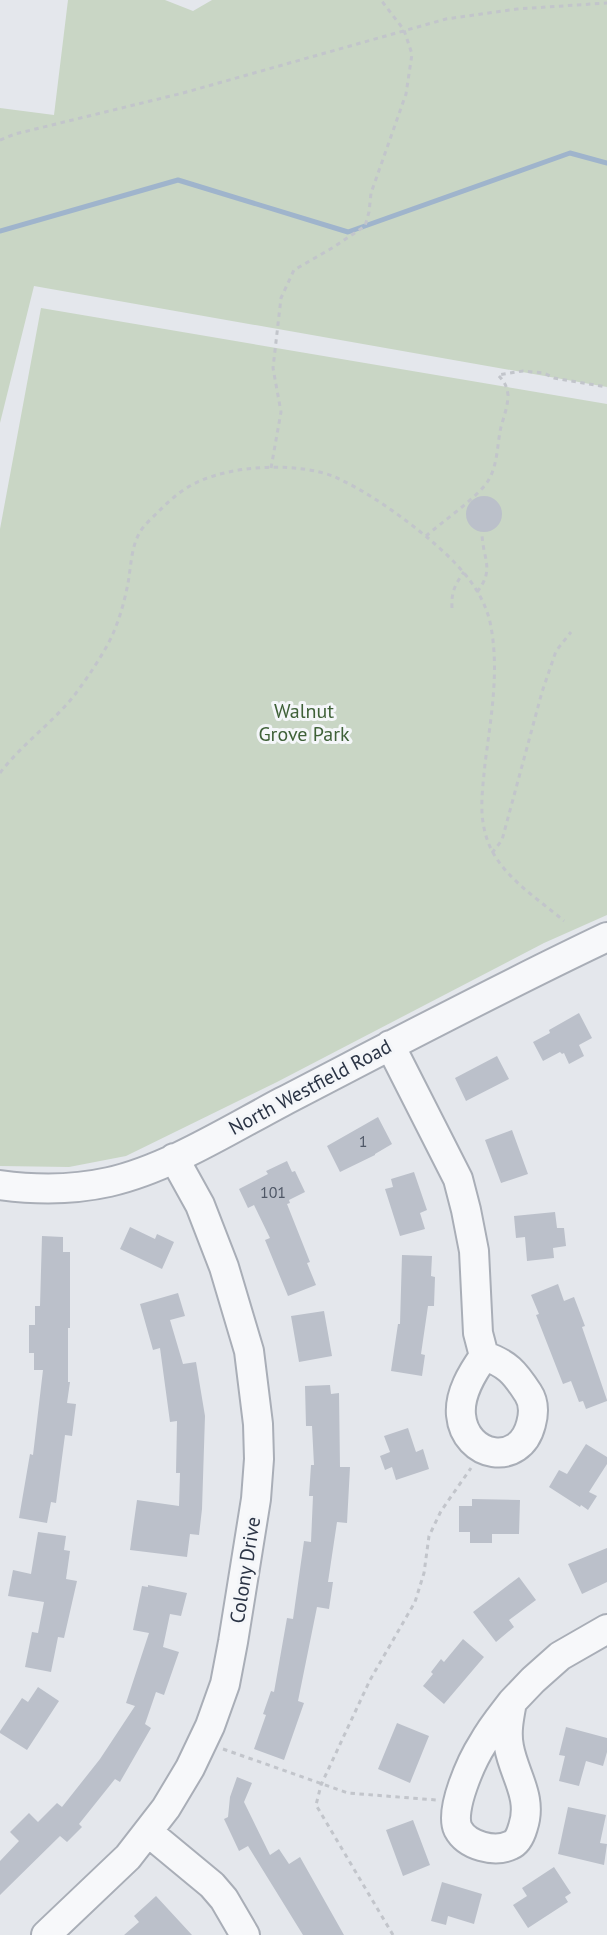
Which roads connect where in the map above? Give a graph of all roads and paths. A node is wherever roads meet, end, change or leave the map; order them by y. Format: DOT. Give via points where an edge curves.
graph roads {
  1 [pos="381,0"];
  2 [pos="607,3"];
  3 [pos="404,30"];
  4 [pos="0,140"];
  5 [pos="607,387"];
  6 [pos="271,468"];
  7 [pos="482,534"];
  8 [pos="426,536"];
  9 [pos="464,572"];
  10 [pos="477,592"];
  11 [pos="452,608"];
  12 [pos="571,632"];
  13 [pos="0,773"];
  14 [pos="492,853"];
  15 [pos="564,921"];
  16 [pos="607,937"];
  17 [pos="390,1045"];
  18 [pos="174,1158"];
  19 [pos="0,1185"];
  20 [pos="484,1356"];
  21 [pos="483,1450"];
  22 [pos="607,1629"];
  23 [pos="512,1702"];
  24 [pos="221,1749"];
  25 [pos="321,1785"];
  26 [pos="459,1802"];
  27 [pos="148,1832"];
  28 [pos="46,1935"];
  29 [pos="244,1935"];
  30 [pos="393,1935"];
  1 -- 3 [label="path"];
  2 -- 3 [label="path" via="517,9 446,19"];
  3 -- 4 [label="path"];
  3 -- 6 [label="path" via="412,54 406,94 370,193 365,226 294,270 280,298 273,368 281,412"];
  5 -- 8 [label="path" via="544,373 498,375 506,383 507,407 489,480"];
  6 -- 8 [label="path" via="310,470 334,477"];
  6 -- 13 [label="path" via="199,481 176,495 140,532 120,617 109,642 73,698"];
  7 -- 10 [label="path" via="488,574"];
  8 -- 9 [label="path"];
  9 -- 10 [label="path"];
  9 -- 11 [label="path" via="451,595"];
  10 -- 14 [label="path" via="489,618 495,649 482,796 484,831"];
  12 -- 14 [label="path" via="556,651 502,840"];
  14 -- 15 [label="path" via="506,872"];
  16 -- 17 [label="street, North Westfield Road"];
  17 -- 18 [label="street, North Westfield Road"];
  17 -- 20 [label="street" via="458,1179 474,1251 478,1333"];
  18 -- 19 [label="street, North Westfield Road" via="111,1182 84,1187"];
  18 -- 27 [label="street, Colony Drive" via="201,1205 240,1313 249,1351 259,1459 256,1499 225,1684 190,1768"];
  20 -- 21 [label="street" via="472,1373 461,1415 466,1432"];
  20 -- 21 [label="street" via="498,1360 516,1374 532,1399 533,1412 522,1442 500,1454"];
  21 -- 25 [label="path" via="441,1511 429,1536 416,1602 370,1680"];
  22 -- 23 [label="street" via="560,1656"];
  23 -- 26 [label="street" via="482,1744"];
  23 -- 26 [label="street" via="508,1746 525,1793 526,1809 517,1840 510,1846 492,1848 469,1842 458,1829"];
  24 -- 25 [label="path"];
  25 -- 26 [label="path" via="348,1793"];
  25 -- 30 [label="path" via="316,1805"];
  27 -- 28 [label="street, Colony Drive" via="128,1857"];
  27 -- 29 [label="street" via="212,1885"];
}
